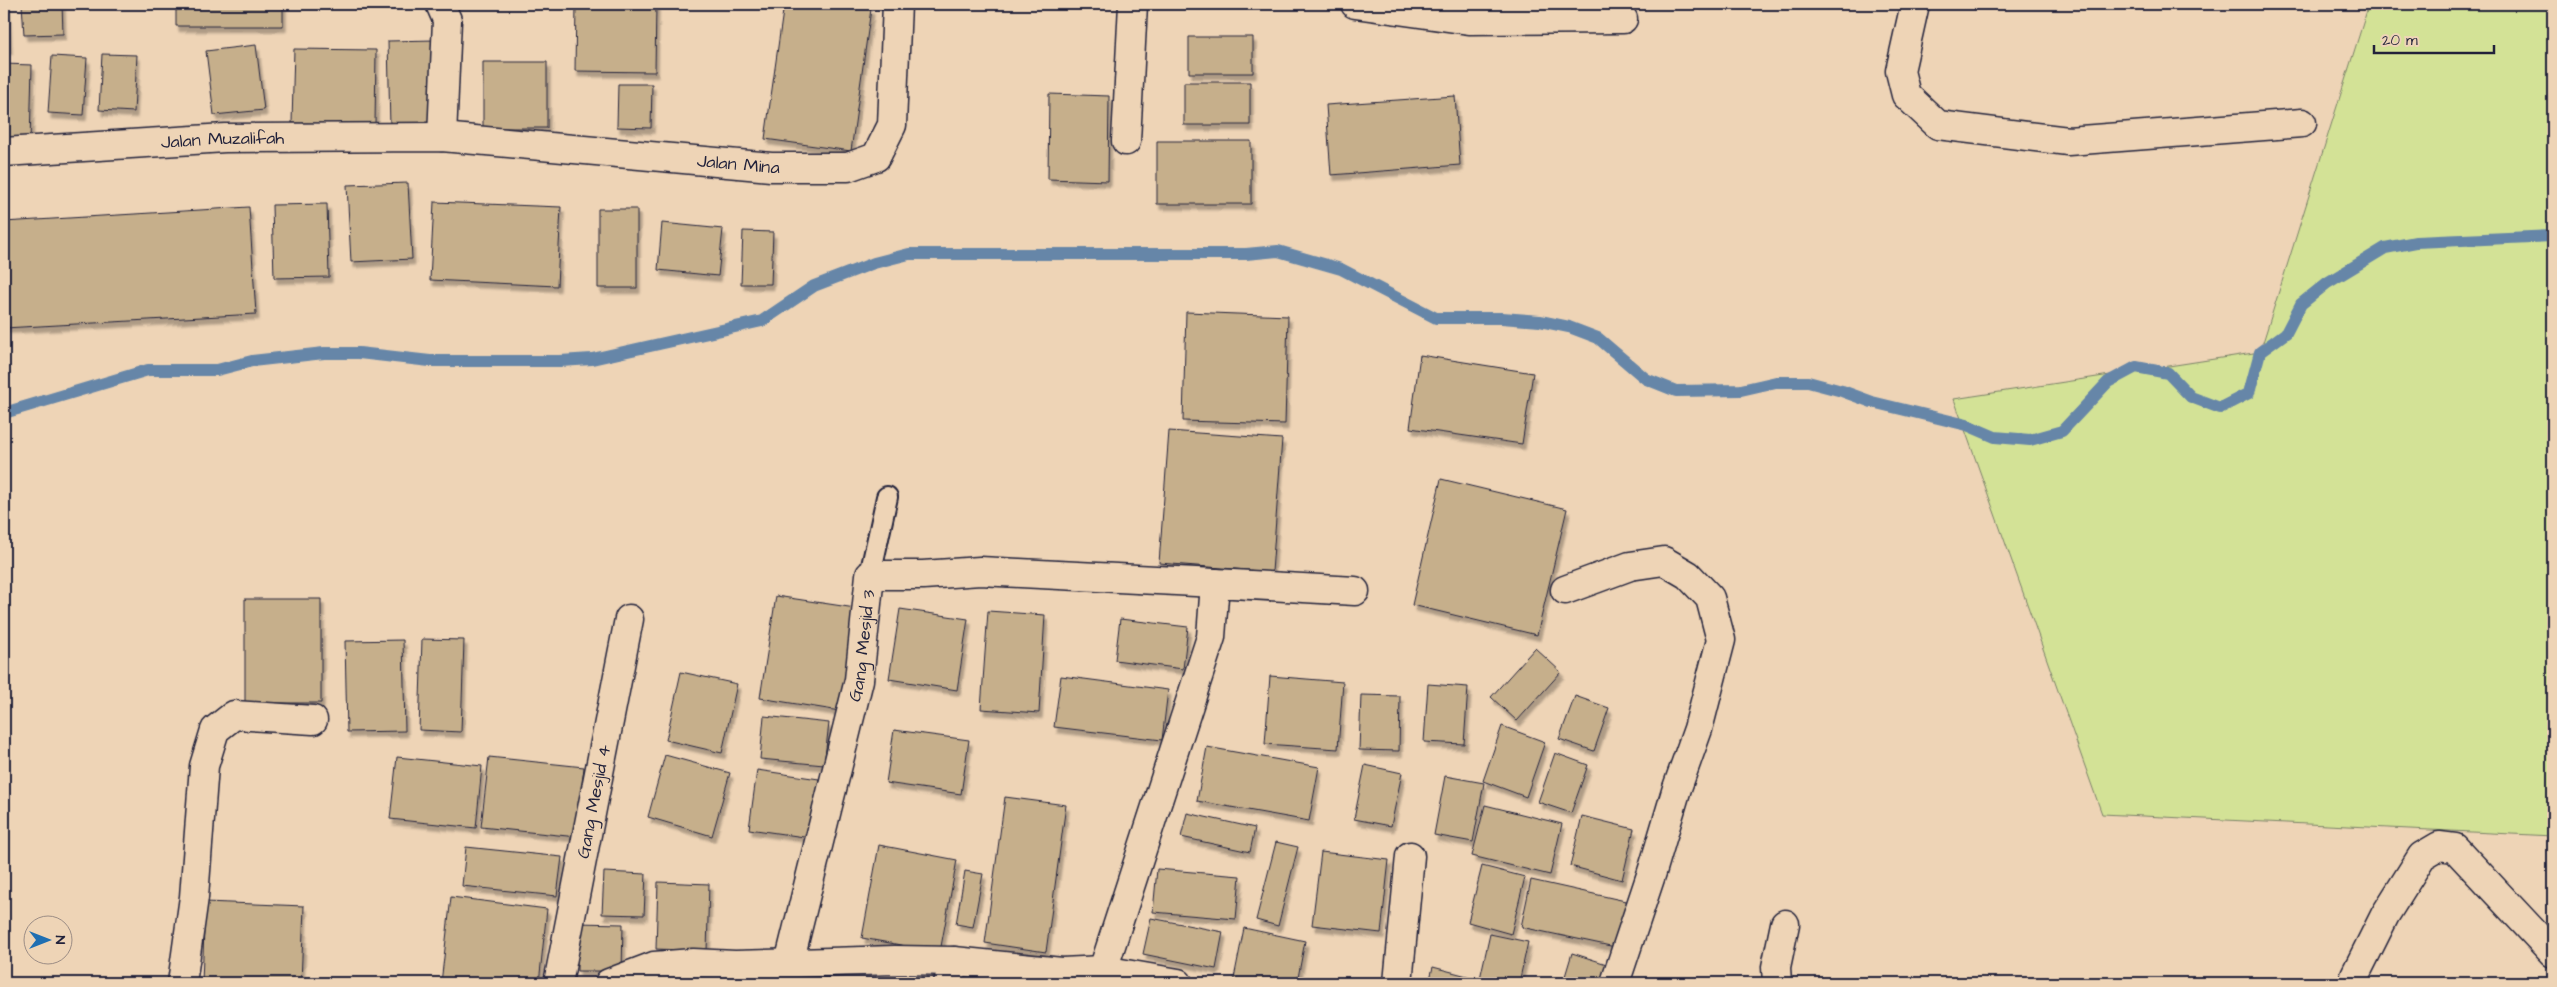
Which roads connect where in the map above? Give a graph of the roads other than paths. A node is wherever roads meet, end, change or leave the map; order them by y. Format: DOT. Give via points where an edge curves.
graph roads {
  1 [pos="897,4"];
  2 [pos="1133,4"];
  3 [pos="1355,4"];
  4 [pos="1915,4"];
  5 [pos="449,9"];
  6 [pos="1623,19"];
  7 [pos="2302,124"];
  8 [pos="442,138"];
  9 [pos="1126,141"];
  10 [pos="4,152"];
  11 [pos="887,497"];
  12 [pos="870,575"];
  13 [pos="1215,583"];
  14 [pos="1565,590"];
  15 [pos="1355,591"];
  16 [pos="629,619"];
  17 [pos="313,720"];
  18 [pos="1410,856"];
  19 [pos="1785,924"];
  20 [pos="2553,953"];
  21 [pos="789,963"];
  22 [pos="1104,970"];
  23 [pos="951,972"];
  24 [pos="182,983"];
  25 [pos="558,983"];
  26 [pos="609,983"];
  27 [pos="1178,983"];
  28 [pos="1398,983"];
  29 [pos="1615,983"];
  30 [pos="1777,983"];
  31 [pos="2354,983"];
  1 -- 8 [label="street, Jalan Mina" via="892,126 876,157 848,167 771,167"];
  2 -- 9 [label="street"];
  3 -- 6 [label="street" via="1469,20"];
  4 -- 7 [label="street" via="1900,71 1906,95 1938,126 2068,141"];
  5 -- 8 [label="street"];
  8 -- 10 [label="street, Jalan Muzalifah" via="225,138"];
  11 -- 12 [label="lane"];
  12 -- 13 [label="street, Gang Mesjid 3" via="980,571"];
  12 -- 21 [label="street, Gang Mesjid 3" via="859,680"];
  13 -- 15 [label="street, Gang Mesjid 3"];
  13 -- 22 [label="street" via="1211,637"];
  14 -- 29 [label="street" via="1630,566 1664,561 1688,575 1710,598 1722,640 1698,729"];
  16 -- 25 [label="street, Gang Mesjid 4"];
  17 -- 24 [label="street" via="234,715 215,730 204,766 194,897"];
  18 -- 28 [label="street"];
  19 -- 30 [label="street" via="1776,968"];
  20 -- 31 [label="street" via="2455,848 2438,846 2422,856 2390,906"];
  21 -- 23 [label="street"];
  21 -- 26 [label="street" via="654,966"];
  22 -- 23 [label="street"];
  22 -- 27 [label="street"];
}
